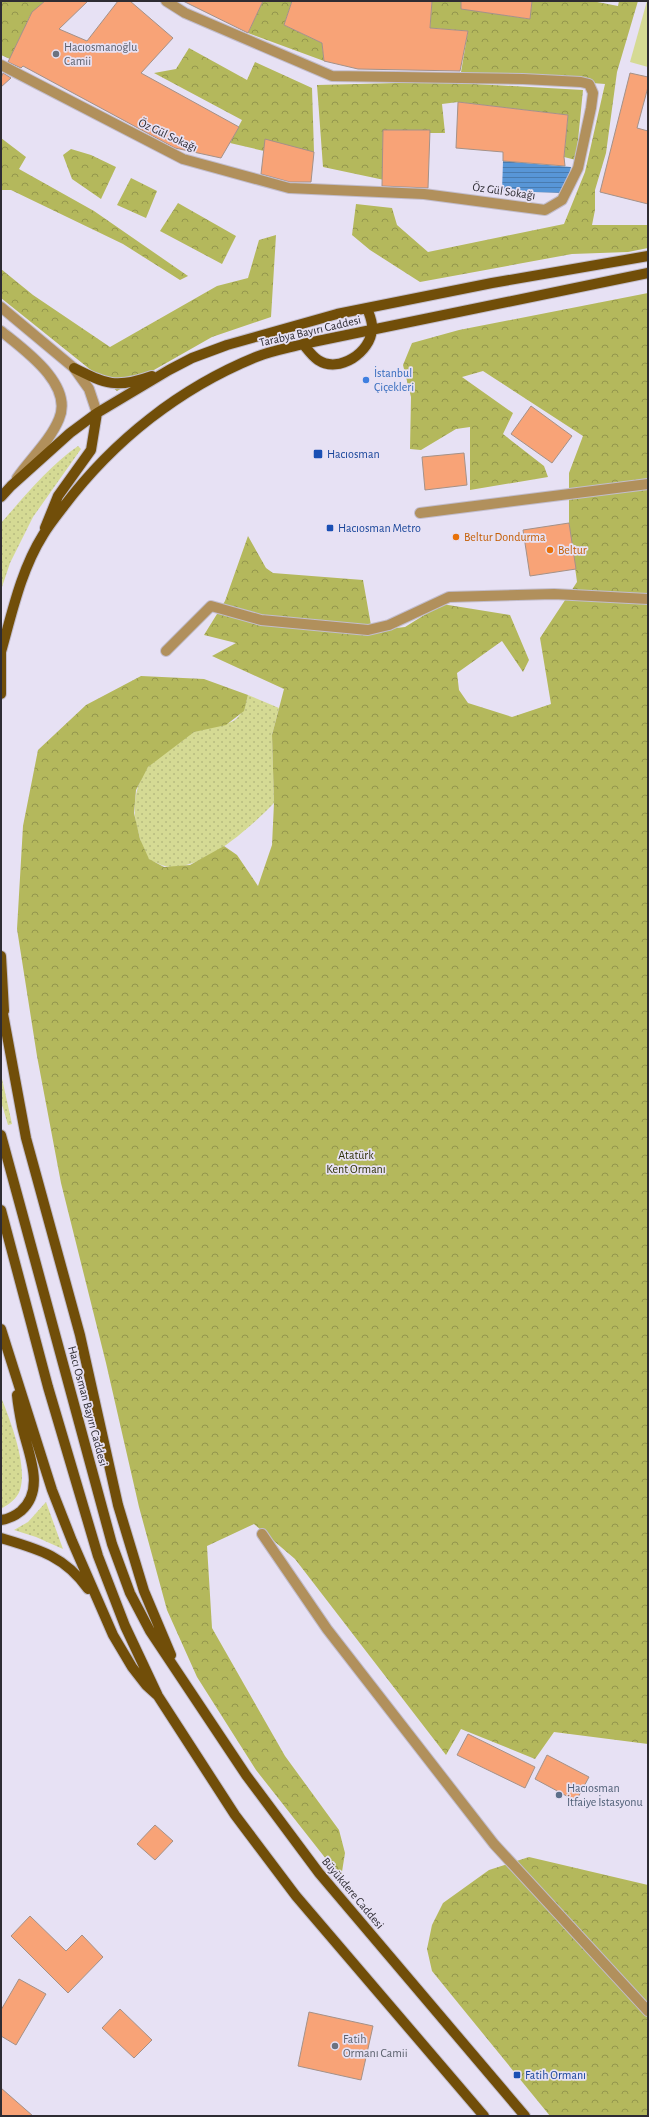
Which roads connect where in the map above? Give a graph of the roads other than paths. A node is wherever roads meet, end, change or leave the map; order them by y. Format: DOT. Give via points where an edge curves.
graph roads {
  1 [pos="166,1"];
  2 [pos="1,65"];
  3 [pos="648,256"];
  4 [pos="648,273"];
  5 [pos="1,307"];
  6 [pos="367,308"];
  7 [pos="372,330"];
  8 [pos="1,331"];
  9 [pos="303,344"];
  10 [pos="74,368"];
  11 [pos="169,370"];
  12 [pos="97,413"];
  13 [pos="648,484"];
  14 [pos="11,486"];
  15 [pos="1,497"];
  16 [pos="420,513"];
  17 [pos="43,534"];
  18 [pos="648,599"];
  19 [pos="1,651"];
  20 [pos="166,651"];
  21 [pos="1,694"];
  22 [pos="1,956"];
  23 [pos="1,1003"];
  24 [pos="4,1018"];
  25 [pos="1,1135"];
  26 [pos="1,1210"];
  27 [pos="1,1329"];
  28 [pos="11,1366"];
  29 [pos="1,1520"];
  30 [pos="262,1534"];
  31 [pos="1,1538"];
  32 [pos="100,1607"];
  33 [pos="178,1672"];
  34 [pos="158,1696"];
  35 [pos="648,2010"];
  36 [pos="484,2116"];
  37 [pos="525,2116"];
  1 -- 2 [label="street, Öz Gül Sokağı" via="185,13 332,76 523,79 589,84 593,93 578,168 562,200 545,210 424,194 289,188 183,159"];
  3 -- 6 [label="main road, Tarabya Bayırı Caddesi"];
  4 -- 7 [label="main road, Tarabya Bayırı Caddesi"];
  5 -- 10 [label="street"];
  6 -- 7 [label="main road"];
  6 -- 11 [label="main road, Tarabya Bayırı Caddesi" via="227,344"];
  7 -- 9 [label="main road, Tarabya Bayırı Caddesi"];
  7 -- 9 [label="main road" via="369,343 355,358 334,364 319,361"];
  8 -- 14 [label="street" via="27,351 49,373 58,389 62,404 60,418 49,437"];
  9 -- 17 [label="main road, Tarabya Bayırı Caddesi" via="258,356 198,386 154,415 123,440 98,466"];
  10 -- 11 [label="main road" via="103,382 116,385 137,382"];
  10 -- 12 [label="street" via="89,389"];
  11 -- 12 [label="main road, Tarabya Bayırı Caddesi"];
  12 -- 14 [label="main road, Tarabya Bayırı Caddesi" via="70,433"];
  12 -- 17 [label="main road" via="91,450 58,496"];
  13 -- 16 [label="street"];
  14 -- 15 [label="main road, Tarabya Bayırı Caddesi"];
  17 -- 19 [label="main road, Tarabya Bayırı Caddesi" via="20,584"];
  18 -- 20 [label="street" via="554,594 449,597 389,625 368,630 261,620 210,606"];
  19 -- 21 [label="main road, Tarabya Bayırı Caddesi"];
  22 -- 24 [label="main road"];
  23 -- 24 [label="main road"];
  24 -- 33 [label="main road" via="26,1138 80,1335 118,1505 144,1591"];
  25 -- 33 [label="main road, Hacı Osman Bayırı Caddesi" via="112,1544 130,1593 150,1631"];
  26 -- 34 [label="main road" via="48,1387 98,1556 122,1619"];
  27 -- 28 [label="main road"];
  28 -- 29 [label="main road" via="22,1427 31,1457 34,1489 25,1507 16,1515"];
  28 -- 32 [label="main road" via="33,1426 52,1490"];
  30 -- 35 [label="street" via="328,1629 494,1844"];
  31 -- 32 [label="main road" via="49,1555 66,1564 81,1579"];
  32 -- 34 [label="main road" via="132,1667"];
  33 -- 37 [label="main road, Büyükdere Caddesi" via="246,1775 319,1873"];
  34 -- 36 [label="main road" via="235,1816 296,1896"];
}
